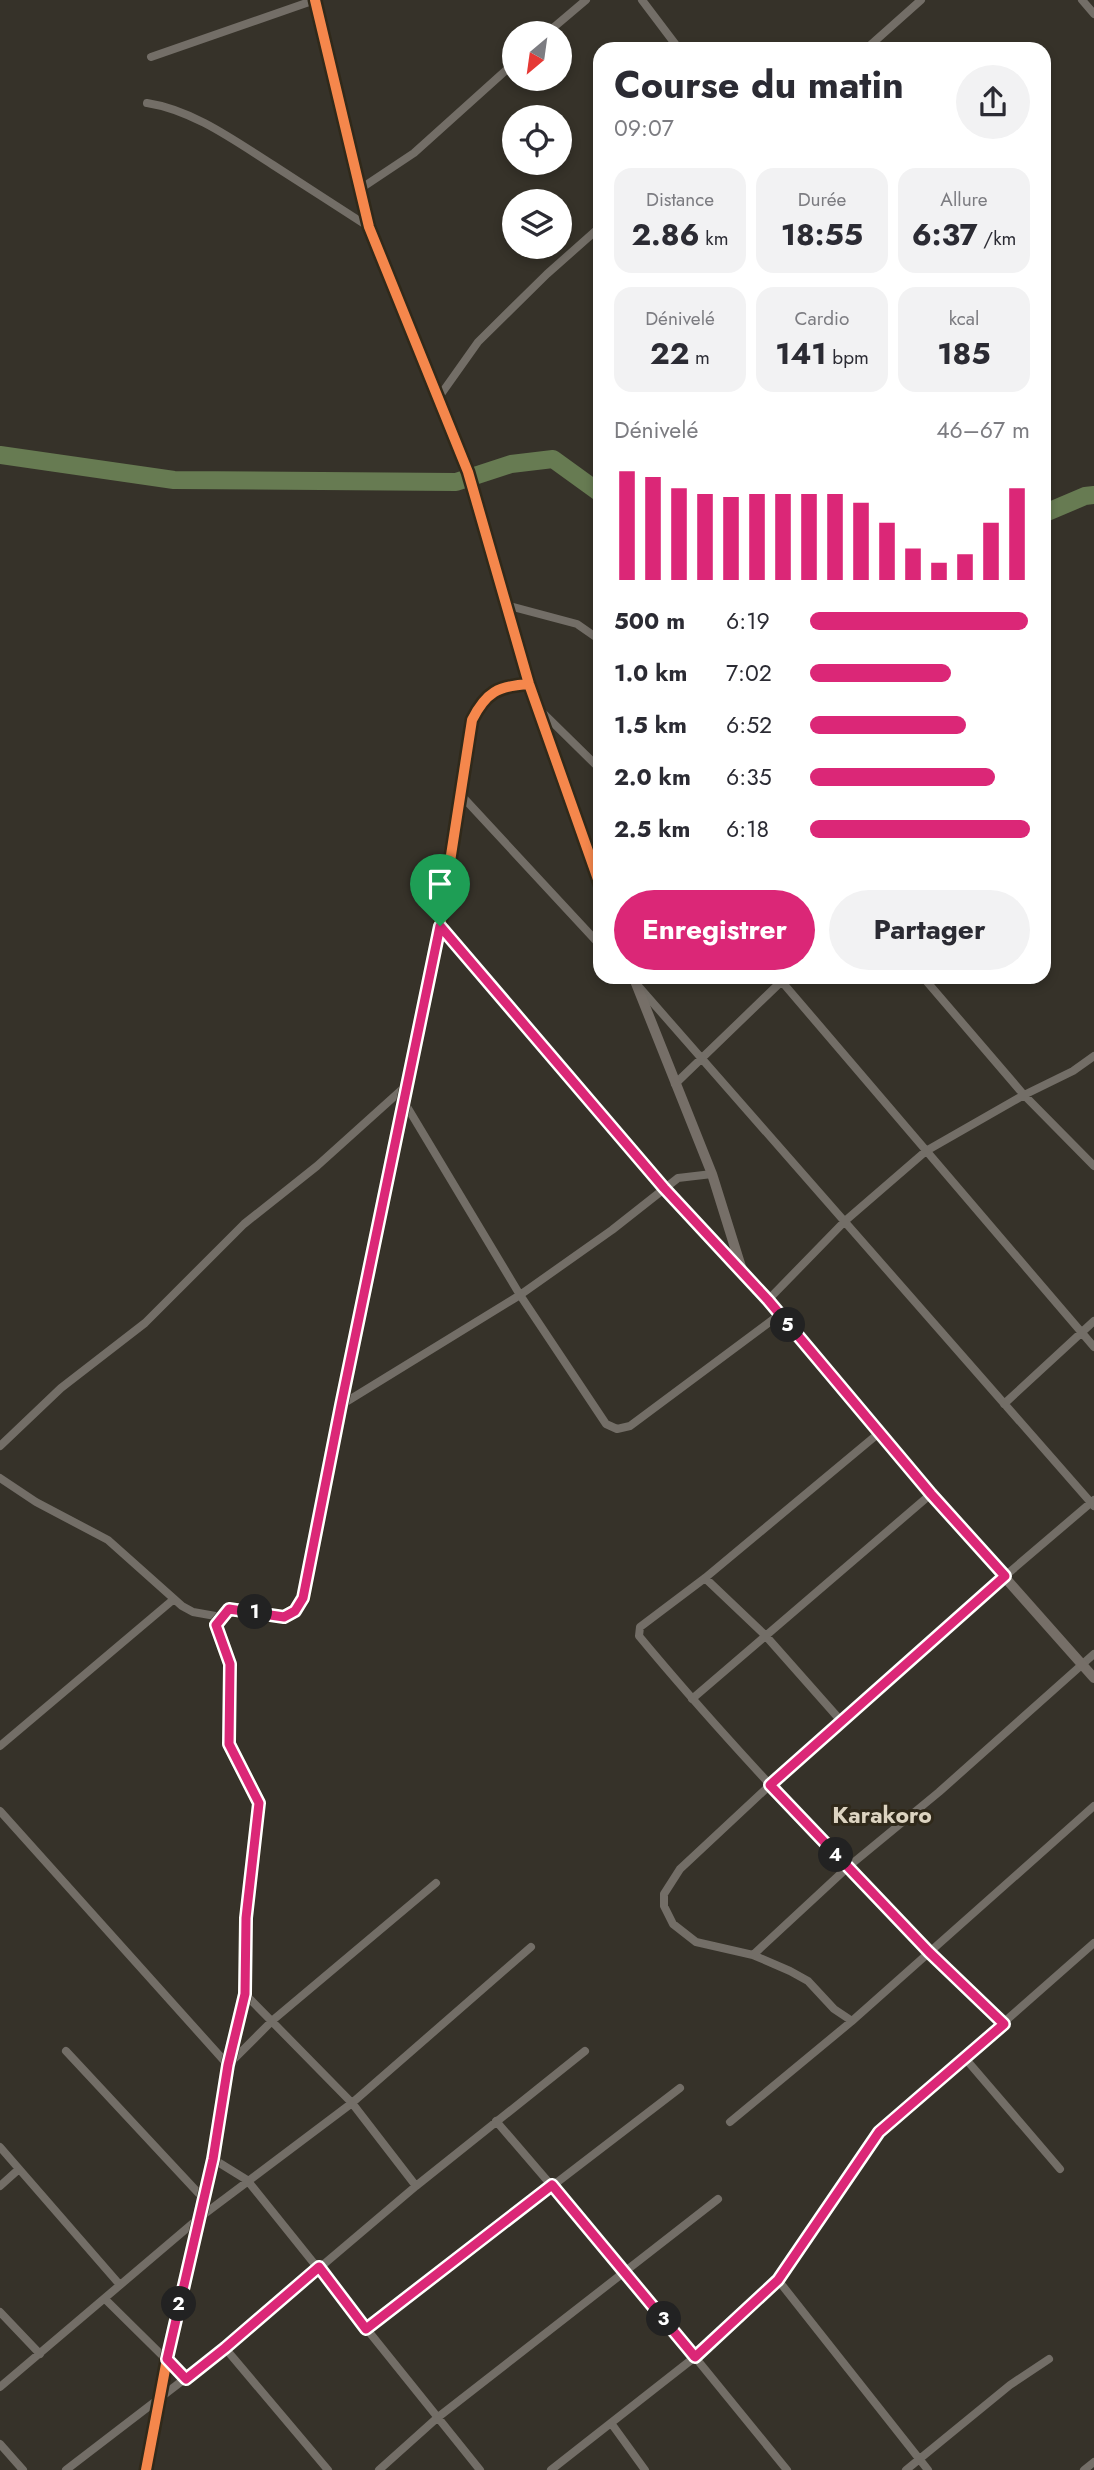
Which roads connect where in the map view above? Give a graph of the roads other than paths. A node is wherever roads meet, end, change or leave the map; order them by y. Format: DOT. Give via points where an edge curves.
graph roads {
  1 [pos="315,0"];
  2 [pos="586,0"];
  3 [pos="642,0"];
  4 [pos="922,0"];
  5 [pos="1082,0"];
  6 [pos="1094,14"];
  7 [pos="561,21"];
  8 [pos="673,42"];
  9 [pos="874,42"];
  10 [pos="150,57"];
  11 [pos="502,75"];
  12 [pos="147,103"];
  13 [pos="360,189"];
  14 [pos="369,227"];
  15 [pos="593,233"];
  16 [pos="439,397"];
  17 [pos="506,605"];
  18 [pos="593,635"];
  19 [pos="529,684"];
  20 [pos="537,708"];
  21 [pos="593,762"];
  22 [pos="460,794"];
  23 [pos="593,866"];
  24 [pos="440,926"];
  25 [pos="593,937"];
  26 [pos="634,984"];
  27 [pos="637,984"];
  28 [pos="776,984"];
  29 [pos="787,984"];
  30 [pos="929,984"];
  31 [pos="1094,1056"];
  32 [pos="702,1059"];
  33 [pos="675,1084"];
  34 [pos="407,1085"];
  35 [pos="1024,1095"];
  36 [pos="403,1100"];
  37 [pos="926,1151"];
  38 [pos="1094,1166"];
  39 [pos="712,1174"];
  40 [pos="664,1188"];
  41 [pos="845,1222"];
  42 [pos="742,1270"];
  43 [pos="520,1295"];
  44 [pos="768,1300"];
  45 [pos="779,1315"];
  46 [pos="1094,1321"];
  47 [pos="1082,1332"];
  48 [pos="1094,1347"];
  49 [pos="1004,1404"];
  50 [pos="341,1405"];
  51 [pos="879,1433"];
  52 [pos="0,1446"];
  53 [pos="0,1478"];
  54 [pos="931,1494"];
  55 [pos="1093,1503"];
  56 [pos="1005,1576"];
  57 [pos="705,1578"];
  58 [pos="174,1599"];
  59 [pos="221,1616"];
  60 [pos="765,1635"];
  61 [pos="1094,1654"];
  62 [pos="1082,1665"];
  63 [pos="1094,1678"];
  64 [pos="692,1699"];
  65 [pos="842,1722"];
  66 [pos="0,1746"];
  67 [pos="770,1785"];
  68 [pos="1094,1806"];
  69 [pos="0,1811"];
  70 [pos="848,1867"];
  71 [pos="436,1883"];
  72 [pos="1094,1943"];
  73 [pos="531,1947"];
  74 [pos="929,1952"];
  75 [pos="754,1955"];
  76 [pos="245,1994"];
  77 [pos="273,2020"];
  78 [pos="852,2021"];
  79 [pos="1004,2024"];
  80 [pos="66,2051"];
  81 [pos="585,2051"];
  82 [pos="964,2057"];
  83 [pos="228,2065"];
  84 [pos="680,2088"];
  85 [pos="352,2103"];
  86 [pos="496,2121"];
  87 [pos="730,2122"];
  88 [pos="0,2147"];
  89 [pos="213,2159"];
  90 [pos="19,2169"];
  91 [pos="1060,2169"];
  92 [pos="247,2180"];
  93 [pos="552,2185"];
  94 [pos="0,2186"];
  95 [pos="416,2186"];
  96 [pos="203,2198"];
  97 [pos="718,2199"];
  98 [pos="199,2218"];
  99 [pos="319,2267"];
  100 [pos="624,2270"];
  101 [pos="778,2280"];
  102 [pos="120,2285"];
  103 [pos="105,2298"];
  104 [pos="0,2312"];
  105 [pos="366,2329"];
  106 [pos="225,2348"];
  107 [pos="40,2354"];
  108 [pos="695,2357"];
  109 [pos="1049,2358"];
  110 [pos="167,2359"];
  111 [pos="186,2379"];
  112 [pos="0,2387"];
  113 [pos="160,2399"];
  114 [pos="437,2418"];
  115 [pos="611,2423"];
  116 [pos="0,2444"];
  117 [pos="919,2459"];
  118 [pos="1094,2462"];
  119 [pos="23,2470"];
  120 [pos="66,2470"];
  121 [pos="146,2470"];
  122 [pos="328,2470"];
  123 [pos="379,2470"];
  124 [pos="480,2470"];
  125 [pos="551,2470"];
  126 [pos="645,2470"];
  127 [pos="788,2470"];
  128 [pos="906,2470"];
  129 [pos="929,2470"];
  130 [pos="1084,2470"];
  1 -- 10 [label="street"];
  1 -- 13 [label="street"];
  2 -- 7 [label="street"];
  3 -- 8 [label="street"];
  4 -- 9 [label="street"];
  5 -- 6 [label="street"];
  11 -- 13 [label="street" via="414,153"];
  12 -- 14 [label="street" via="164,106 219,132"];
  13 -- 14 [label="street"];
  14 -- 16 [label="street"];
  15 -- 16 [label="street" via="478,342"];
  16 -- 17 [label="street" via="469,477"];
  17 -- 18 [label="street" via="577,624"];
  17 -- 19 [label="street"];
  19 -- 20 [label="street"];
  19 -- 22 [label="street" via="508,685 492,692 480,705 472,720"];
  20 -- 21 [label="street"];
  20 -- 23 [label="street"];
  22 -- 24 [label="street"];
  22 -- 25 [label="street"];
  24 -- 34 [label="street"];
  24 -- 40 [label="street"];
  26 -- 33 [label="street"];
  27 -- 32 [label="street"];
  28 -- 32 [label="street"];
  29 -- 37 [label="street"];
  30 -- 35 [label="street"];
  31 -- 35 [label="street"];
  32 -- 33 [label="street"];
  32 -- 41 [label="street"];
  33 -- 39 [label="street"];
  34 -- 36 [label="street"];
  34 -- 52 [label="street" via="244,1224 145,1323 61,1388"];
  35 -- 37 [label="street"];
  35 -- 38 [label="street"];
  36 -- 43 [label="street"];
  36 -- 50 [label="street"];
  37 -- 41 [label="street"];
  37 -- 47 [label="street"];
  39 -- 40 [label="street" via="678,1178"];
  39 -- 42 [label="street"];
  40 -- 42 [label="street"];
  40 -- 43 [label="street"];
  41 -- 44 [label="street"];
  41 -- 49 [label="street"];
  42 -- 44 [label="street"];
  43 -- 45 [label="street" via="606,1424 617,1429 630,1426"];
  43 -- 50 [label="street"];
  44 -- 45 [label="street"];
  45 -- 51 [label="street"];
  46 -- 47 [label="street"];
  47 -- 48 [label="street"];
  47 -- 49 [label="street"];
  49 -- 55 [label="street"];
  50 -- 59 [label="street" via="303,1598 295,1611 284,1617 229,1609"];
  51 -- 54 [label="street"];
  51 -- 57 [label="street"];
  53 -- 58 [label="street" via="108,1540"];
  54 -- 56 [label="street"];
  54 -- 60 [label="street"];
  55 -- 56 [label="street"];
  56 -- 62 [label="street"];
  56 -- 65 [label="street"];
  57 -- 60 [label="street"];
  57 -- 64 [label="street" via="640,1627 639,1636"];
  58 -- 59 [label="street" via="193,1612"];
  58 -- 66 [label="street"];
  59 -- 76 [label="street" via="216,1625 230,1664 229,1744 259,1803 246,1918"];
  60 -- 64 [label="street"];
  60 -- 65 [label="street"];
  61 -- 62 [label="street"];
  62 -- 63 [label="street"];
  62 -- 70 [label="street"];
  64 -- 67 [label="street"];
  65 -- 67 [label="street"];
  67 -- 70 [label="street"];
  67 -- 75 [label="street" via="680,1869 664,1894 673,1924 696,1942"];
  68 -- 74 [label="street"];
  69 -- 83 [label="street"];
  70 -- 74 [label="street"];
  70 -- 75 [label="street"];
  71 -- 77 [label="street"];
  72 -- 79 [label="street"];
  73 -- 85 [label="street"];
  74 -- 78 [label="street"];
  74 -- 79 [label="street"];
  75 -- 78 [label="street" via="808,1981"];
  76 -- 77 [label="street"];
  76 -- 83 [label="street"];
  77 -- 83 [label="street"];
  77 -- 85 [label="street"];
  78 -- 87 [label="street"];
  79 -- 82 [label="street"];
  80 -- 96 [label="street"];
  81 -- 86 [label="street"];
  82 -- 91 [label="street"];
  82 -- 101 [label="street" via="879,2132"];
  83 -- 89 [label="street"];
  84 -- 93 [label="street"];
  85 -- 92 [label="street"];
  85 -- 95 [label="street"];
  86 -- 93 [label="street"];
  86 -- 95 [label="street"];
  88 -- 90 [label="street"];
  89 -- 92 [label="street"];
  89 -- 96 [label="street"];
  90 -- 94 [label="street"];
  90 -- 102 [label="street"];
  92 -- 98 [label="street"];
  92 -- 99 [label="street"];
  93 -- 100 [label="street"];
  93 -- 105 [label="street"];
  95 -- 99 [label="street"];
  96 -- 98 [label="street"];
  97 -- 100 [label="street"];
  98 -- 102 [label="street"];
  98 -- 110 [label="street"];
  99 -- 105 [label="street"];
  99 -- 106 [label="street"];
  100 -- 108 [label="street"];
  100 -- 114 [label="street"];
  101 -- 108 [label="street"];
  101 -- 117 [label="street"];
  102 -- 103 [label="street"];
  103 -- 107 [label="street"];
  103 -- 110 [label="street"];
  104 -- 107 [label="street"];
  105 -- 114 [label="street"];
  106 -- 111 [label="street"];
  106 -- 122 [label="street"];
  107 -- 112 [label="street"];
  108 -- 115 [label="street"];
  108 -- 127 [label="street"];
  109 -- 117 [label="street"];
  110 -- 111 [label="street"];
  110 -- 113 [label="street"];
  111 -- 113 [label="street"];
  113 -- 120 [label="street"];
  113 -- 121 [label="street"];
  114 -- 123 [label="street"];
  114 -- 124 [label="street"];
  115 -- 125 [label="street"];
  115 -- 126 [label="street"];
  116 -- 119 [label="street"];
  117 -- 128 [label="street"];
  117 -- 129 [label="street"];
  118 -- 130 [label="street"];
}
